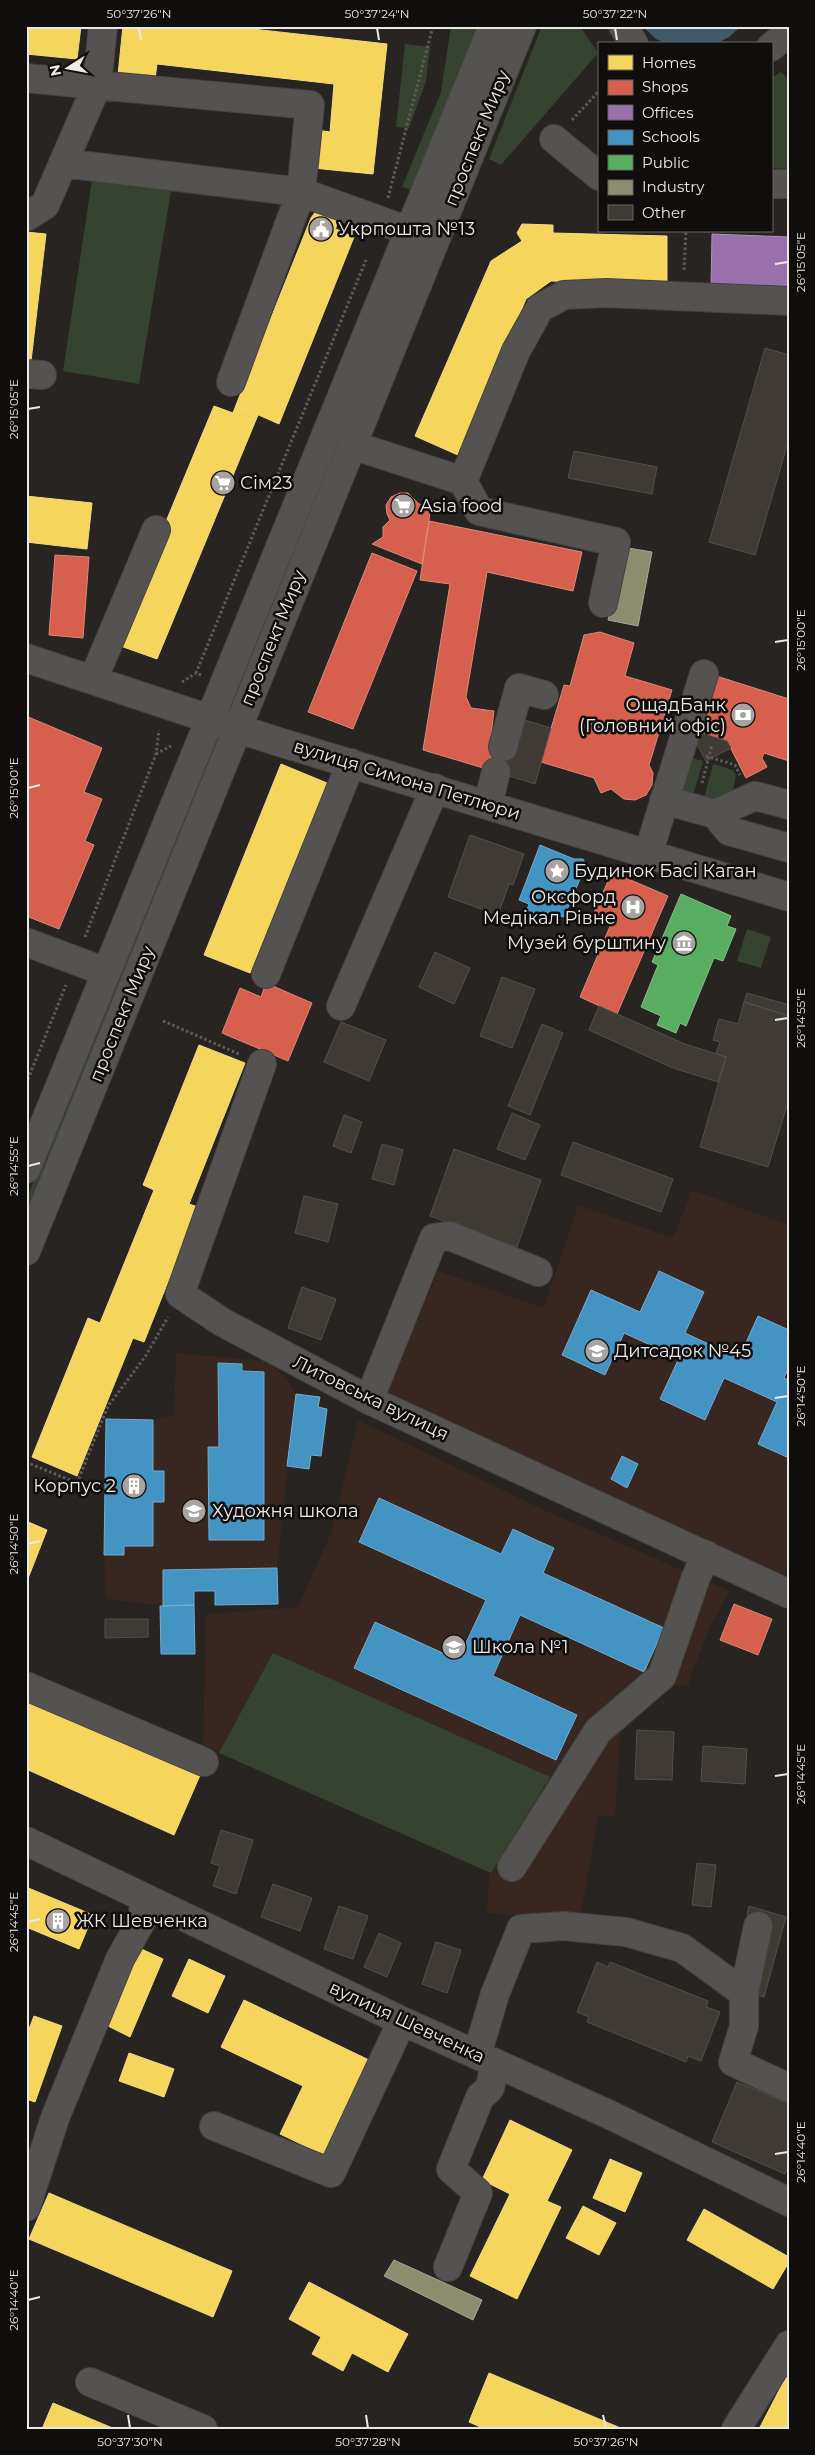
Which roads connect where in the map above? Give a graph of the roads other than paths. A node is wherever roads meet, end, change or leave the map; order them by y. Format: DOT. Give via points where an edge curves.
graph roads {
  1 [pos="103,26"];
  2 [pos="493,26"];
  3 [pos="522,26"];
  4 [pos="623,26"];
  5 [pos="789,32"];
  6 [pos="633,42"];
  7 [pos="772,46"];
  8 [pos="26,78"];
  9 [pos="97,84"];
  10 [pos="554,140"];
  11 [pos="63,163"];
  12 [pos="598,175"];
  13 [pos="772,184"];
  14 [pos="789,184"];
  15 [pos="301,192"];
  16 [pos="26,217"];
  17 [pos="409,231"];
  18 [pos="789,301"];
  19 [pos="231,382"];
  20 [pos="352,445"];
  21 [pos="463,481"];
  22 [pos="156,530"];
  23 [pos="603,603"];
  24 [pos="26,658"];
  25 [pos="704,674"];
  26 [pos="92,680"];
  27 [pos="544,695"];
  28 [pos="210,718"];
  29 [pos="237,727"];
  30 [pos="351,763"];
  31 [pos="434,788"];
  32 [pos="664,800"];
  33 [pos="488,804"];
  34 [pos="789,806"];
  35 [pos="715,814"];
  36 [pos="789,848"];
  37 [pos="648,854"];
  38 [pos="789,897"];
  39 [pos="26,942"];
  40 [pos="106,972"];
  41 [pos="266,974"];
  42 [pos="341,1006"];
  43 [pos="262,1064"];
  44 [pos="26,1169"];
  45 [pos="26,1251"];
  46 [pos="538,1272"];
  47 [pos="369,1400"];
  48 [pos="706,1555"];
  49 [pos="789,1594"];
  50 [pos="26,1686"];
  51 [pos="204,1762"];
  52 [pos="26,1841"];
  53 [pos="512,1867"];
  54 [pos="145,1898"];
  55 [pos="758,1926"];
  56 [pos="744,1993"];
  57 [pos="402,2021"];
  58 [pos="486,2059"];
  59 [pos="787,2087"];
  60 [pos="214,2126"];
  61 [pos="789,2202"];
  62 [pos="26,2207"];
  63 [pos="448,2266"];
  64 [pos="789,2345"];
  65 [pos="90,2382"];
  66 [pos="203,2429"];
  67 [pos="736,2429"];
  1 -- 9 [label="street"];
  2 -- 17 [label="street, проспект Миру"];
  3 -- 20 [label="street, проспект Миру"];
  4 -- 6 [label="street"];
  5 -- 7 [label="street"];
  8 -- 9 [label="street"];
  9 -- 11 [label="street"];
  9 -- 15 [label="street" via="310,106"];
  10 -- 12 [label="street"];
  11 -- 15 [label="street"];
  11 -- 16 [label="street" via="45,206"];
  13 -- 14 [label="street"];
  15 -- 17 [label="street"];
  15 -- 19 [label="street"];
  17 -- 28 [label="street, проспект Миру"];
  18 -- 21 [label="street" via="564,295 540,308 516,351"];
  20 -- 21 [label="street"];
  20 -- 29 [label="street, проспект Миру"];
  21 -- 23 [label="street" via="480,511 616,542"];
  22 -- 26 [label="street"];
  24 -- 26 [label="street, вулиця Симона Петлюри"];
  25 -- 32 [label="street"];
  26 -- 28 [label="street, вулиця Симона Петлюри"];
  27 -- 33 [label="street" via="519,688"];
  28 -- 29 [label="street, вулиця Симона Петлюри"];
  28 -- 40 [label="street, проспект Миру"];
  29 -- 30 [label="street, вулиця Симона Петлюри"];
  29 -- 45 [label="street, проспект Миру"];
  30 -- 31 [label="street, вулиця Симона Петлюри"];
  30 -- 41 [label="street"];
  31 -- 33 [label="street, вулиця Симона Петлюри"];
  31 -- 42 [label="street"];
  32 -- 35 [label="street"];
  32 -- 37 [label="street"];
  33 -- 37 [label="street, вулиця Симона Петлюри"];
  34 -- 35 [label="street" via="755,796"];
  35 -- 36 [label="street" via="730,831"];
  37 -- 38 [label="street, вулиця Симона Петлюри"];
  39 -- 40 [label="street"];
  40 -- 44 [label="street, проспект Миру"];
  43 -- 47 [label="street, Литовська вулиця" via="180,1294 222,1322"];
  46 -- 47 [label="street" via="450,1236 434,1238"];
  47 -- 48 [label="street, Литовська вулиця"];
  48 -- 49 [label="street, Литовська вулиця"];
  48 -- 53 [label="street" via="662,1676 598,1731"];
  50 -- 51 [label="street"];
  52 -- 54 [label="street, вулиця Шевченка"];
  54 -- 57 [label="street, вулиця Шевченка"];
  54 -- 62 [label="street" via="142,1920 120,1960 54,2118"];
  55 -- 56 [label="street"];
  56 -- 58 [label="street" via="682,1948 626,1932 563,1926 522,1929 495,1994"];
  56 -- 59 [label="street" via="744,2026 733,2062"];
  57 -- 58 [label="street, вулиця Шевченка"];
  57 -- 60 [label="street" via="331,2173"];
  58 -- 61 [label="street, вулиця Шевченка"];
  58 -- 63 [label="street" via="490,2088 480,2097 451,2169 478,2193"];
  64 -- 67 [label="street"];
  65 -- 66 [label="street"];
}
